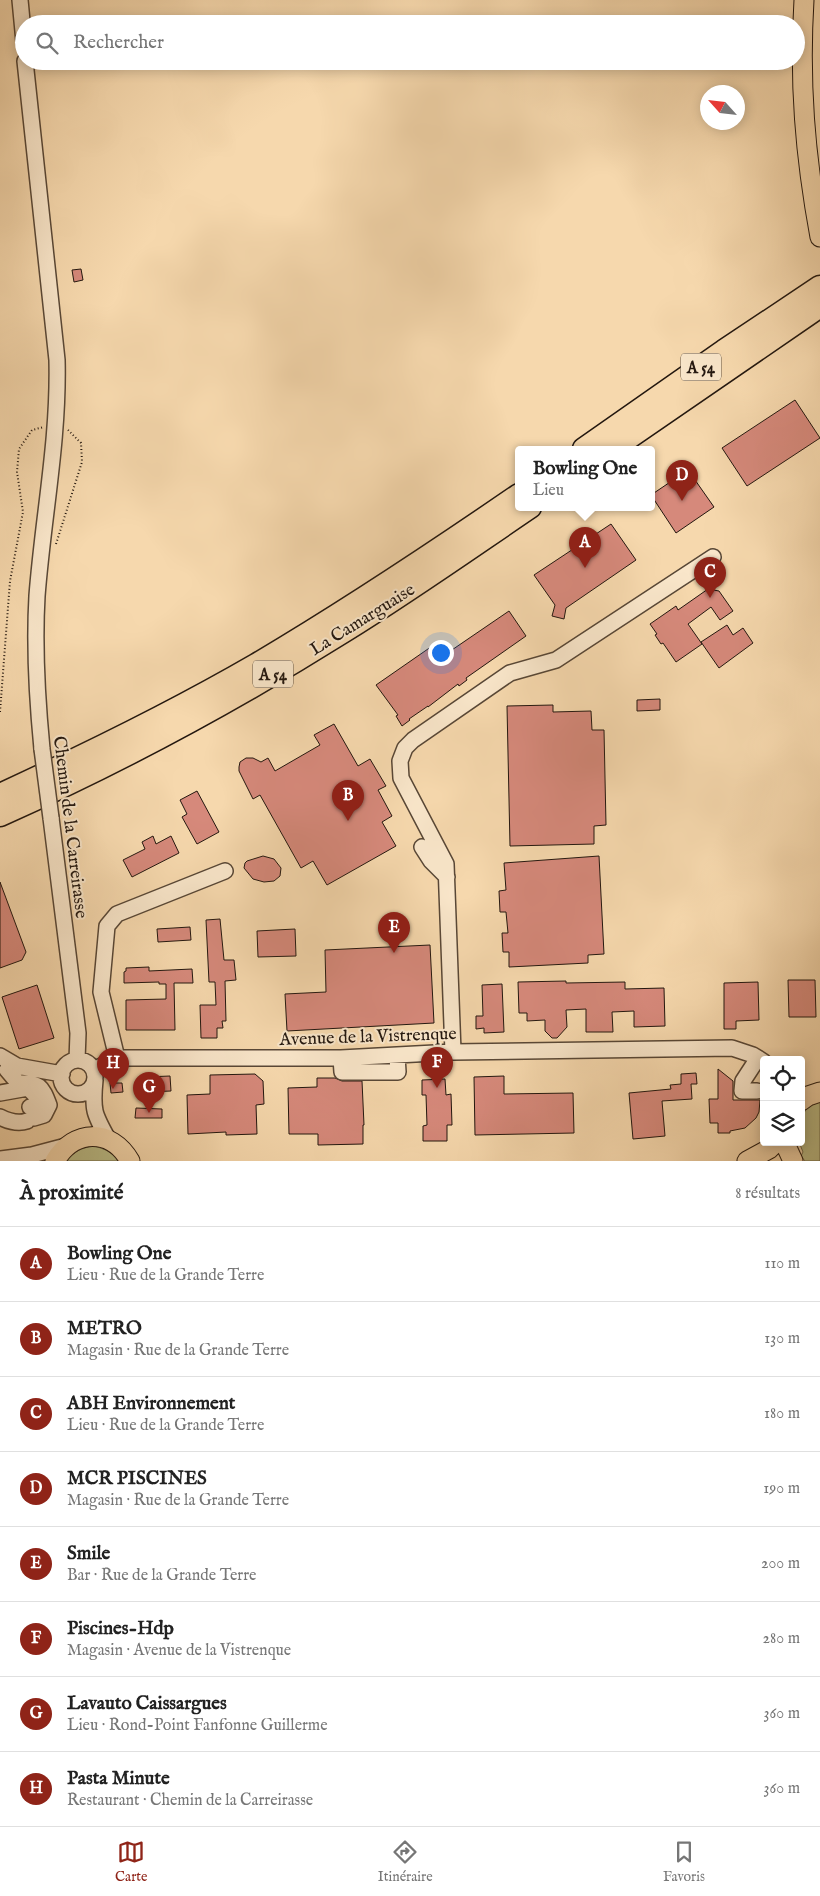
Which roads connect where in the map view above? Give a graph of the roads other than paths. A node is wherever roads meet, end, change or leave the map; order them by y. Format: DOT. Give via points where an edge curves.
graph roads {
  1 [pos="20,0"];
  2 [pos="804,0"];
  3 [pos="21,15"];
  4 [pos="804,15"];
  5 [pos="27,70"];
  6 [pos="803,70"];
  7 [pos="820,237"];
  8 [pos="820,287"];
  9 [pos="820,306"];
  10 [pos="588,446"];
  11 [pos="616,446"];
  12 [pos="515,498"];
  13 [pos="524,511"];
  14 [pos="713,557"];
  15 [pos="0,795"];
  16 [pos="0,814"];
  17 [pos="422,847"];
  18 [pos="225,871"];
  19 [pos="447,877"];
  20 [pos="453,1052"];
  21 [pos="0,1056"];
  22 [pos="117,1058"];
  23 [pos="77,1060"];
  24 [pos="760,1060"];
  25 [pos="760,1061"];
  26 [pos="7,1070"];
  27 [pos="62,1074"];
  28 [pos="94,1075"];
  29 [pos="757,1091"];
  30 [pos="70,1092"];
  31 [pos="0,1093"];
  32 [pos="0,1107"];
  33 [pos="29,1114"];
  34 [pos="0,1116"];
  35 [pos="84,1137"];
  36 [pos="108,1140"];
  37 [pos="66,1146"];
  38 [pos="772,1146"];
  39 [pos="786,1146"];
  40 [pos="32,1155"];
  41 [pos="0,1159"];
  42 [pos="55,1161"];
  43 [pos="130,1161"];
  44 [pos="747,1161"];
  45 [pos="787,1161"];
  1 -- 3 [label="street"];
  2 -- 4 [label="main road"];
  5 -- 23 [label="street, Chemin de la Carreirasse, bridge" via="58,396 37,594 37,696 78,1033"];
  6 -- 7 [label="main road" via="802,101 809,173"];
  8 -- 10 [label="highway, A 54"];
  9 -- 11 [label="highway, A 54"];
  12 -- 15 [label="highway, La Camarguaise / A 54" via="338,616 255,666 178,709"];
  13 -- 16 [label="highway, La Camarguaise / A 54" via="345,631 264,679 100,768"];
  14 -- 19 [label="street" via="556,660 510,673 405,748 400,761 401,778 446,864"];
  17 -- 19 [label="street"];
  18 -- 22 [label="street" via="117,914 106,926 101,992"];
  19 -- 20 [label="street"];
  20 -- 22 [label="street, Avenue de la Vistrenque" via="341,1058"];
  20 -- 24 [label="street, Avenue de la Vistrenque" via="732,1048"];
  21 -- 26 [label="street"];
  22 -- 28 [label="street, Avenue de la Vistrenque"];
  23 -- 27 [label="street" via="67,1064"];
  23 -- 28 [label="street" via="87,1063"];
  25 -- 29 [label="street" via="744,1081 742,1091"];
  26 -- 27 [label="street"];
  26 -- 33 [label="street" via="18,1083 32,1082 43,1089 49,1105 44,1115"];
  27 -- 30 [label="street" via="62,1083"];
  28 -- 30 [label="street" via="90,1090"];
  28 -- 36 [label="street" via="95,1117"];
  30 -- 35 [label="street" via="83,1101 88,1122"];
  31 -- 33 [label="street" via="28,1088 36,1096 37,1106"];
  32 -- 33 [label="street" via="6,1113"];
  33 -- 34 [label="street" via="22,1122"];
  35 -- 36 [label="main road"];
  35 -- 37 [label="main road"];
  36 -- 43 [label="main road"];
  37 -- 40 [label="street"];
  37 -- 42 [label="main road"];
  38 -- 44 [label="main road"];
  39 -- 45 [label="main road"];
  40 -- 41 [label="street"];
  40 -- 42 [label="street"];
}
